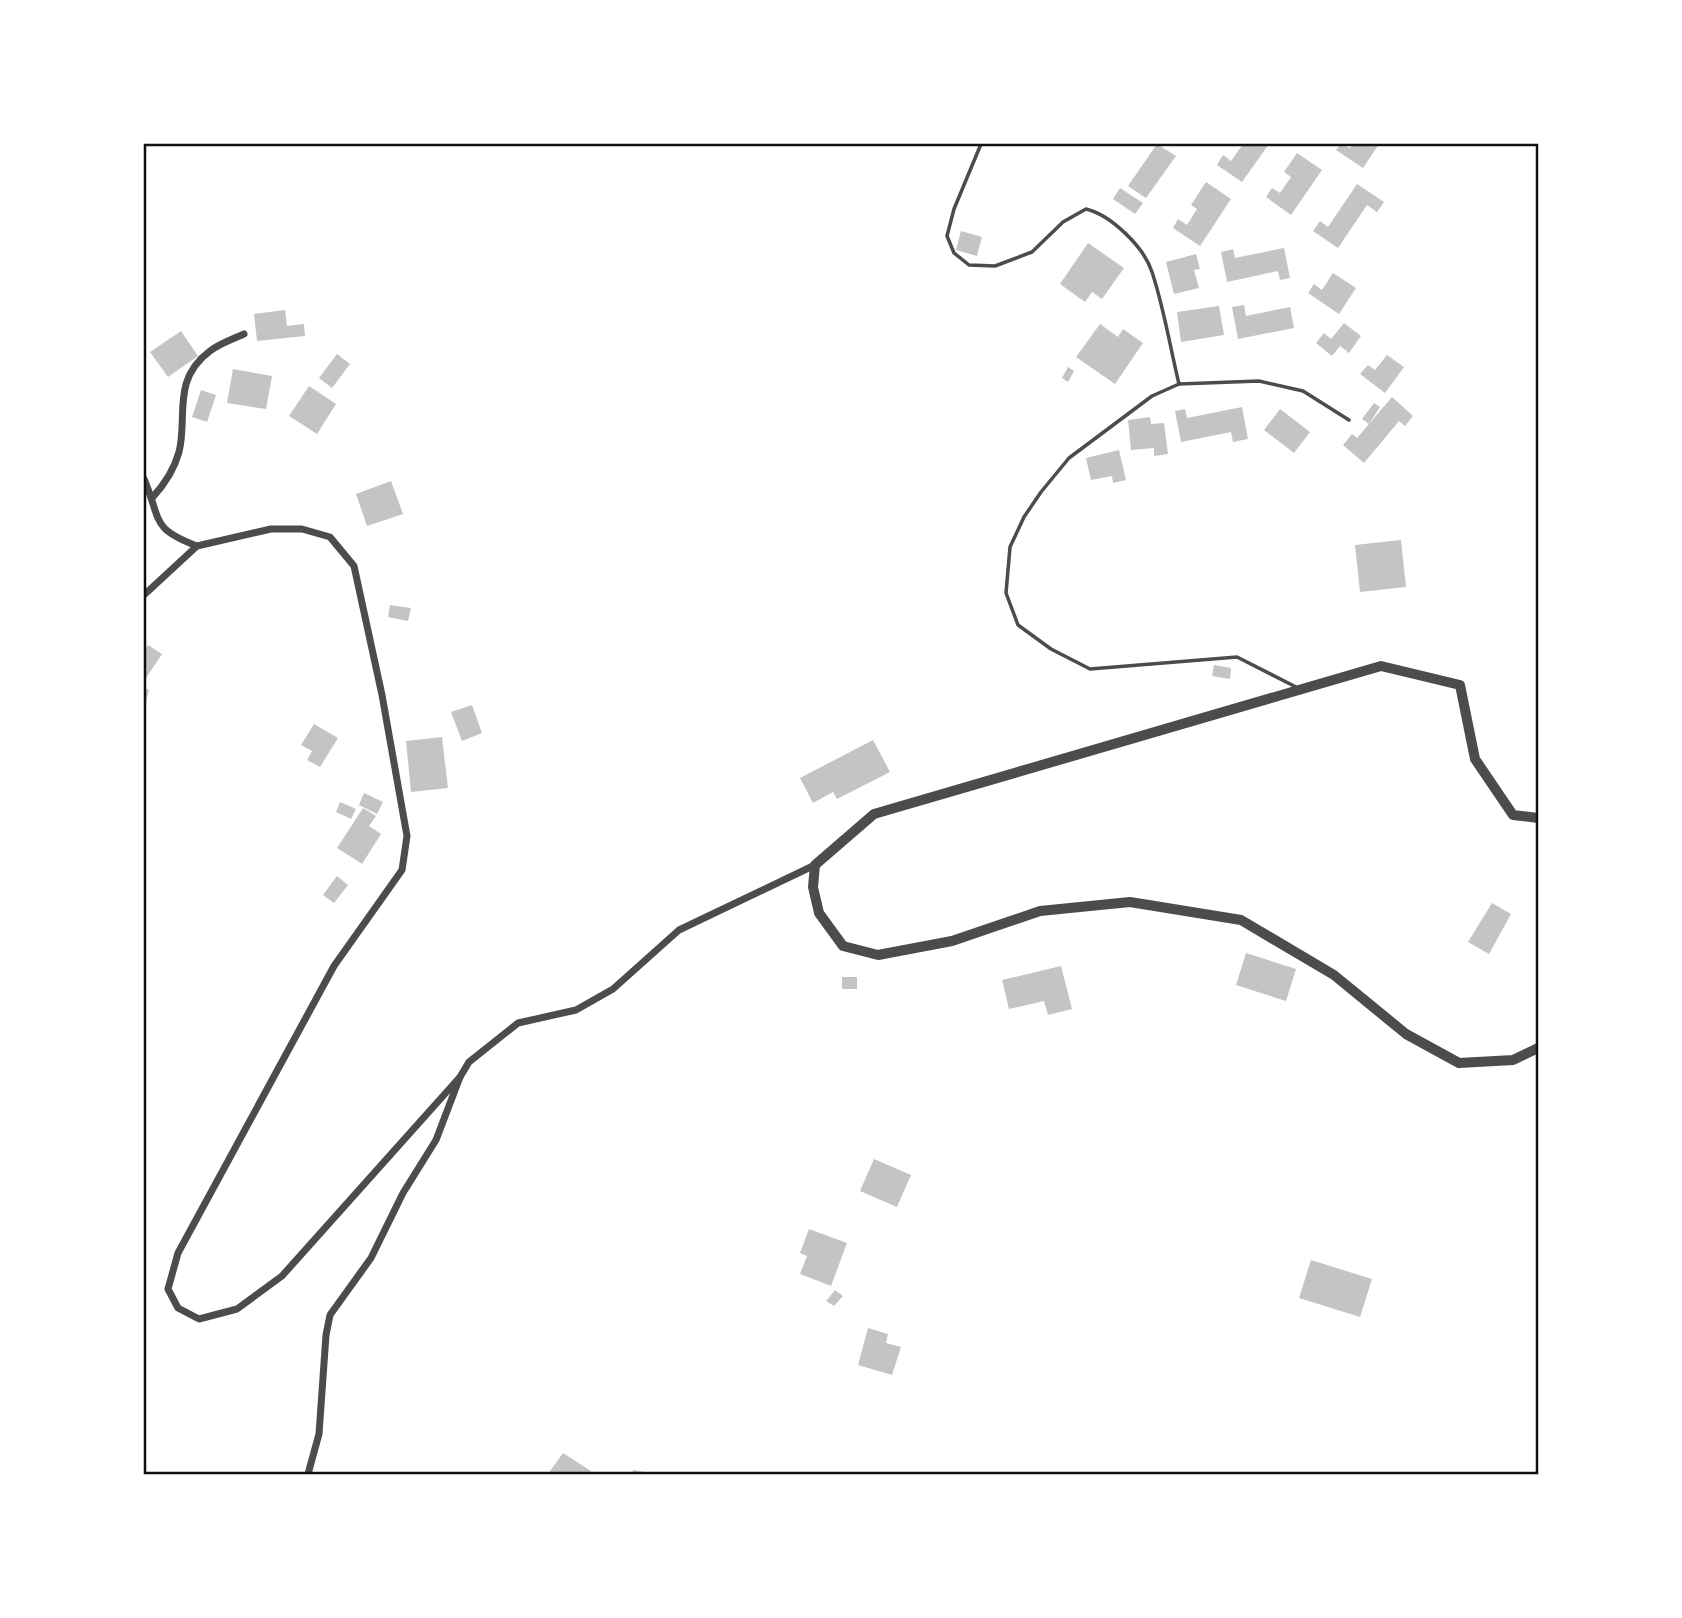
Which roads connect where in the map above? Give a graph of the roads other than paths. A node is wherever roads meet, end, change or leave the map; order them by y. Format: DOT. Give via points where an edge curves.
graph roads {
  1 [pos="981,144"];
  2 [pos="244,334"];
  3 [pos="1179,384"];
  4 [pos="1349,420"];
  5 [pos="144,479"];
  6 [pos="152,498"];
  7 [pos="197,547"];
  8 [pos="144,595"];
  9 [pos="1300,689"];
  10 [pos="1538,818"];
  11 [pos="816,865"];
  12 [pos="1538,1048"];
  13 [pos="460,1076"];
  14 [pos="308,1475"];
  1 -- 3 [label="lane" via="947,236 954,253 969,265 995,266 1032,251 1063,222 1086,209 1097,211 1139,250 1152,269"];
  2 -- 6 [label="street" via="209,351 190,375 180,402 179,450 167,482"];
  3 -- 4 [label="lane" via="1259,381 1303,391"];
  3 -- 9 [label="lane" via="1152,396 1069,458 1024,517 1010,547 1006,593 1017,625 1090,669 1237,657"];
  5 -- 6 [label="street"];
  6 -- 7 [label="street" via="158,523 167,535"];
  7 -- 8 [label="street"];
  7 -- 13 [label="street" via="271,530 302,529 330,537 354,566 407,836 402,870 334,967 178,1253 168,1289 178,1308 199,1318 237,1309 282,1276"];
  9 -- 10 [label="street" via="1381,666 1460,685 1475,759 1513,815"];
  9 -- 11 [label="street" via="874,814"];
  11 -- 12 [label="street" via="813,887 819,913 843,946 878,955 952,941 1041,911 1130,902 1241,920 1334,975 1406,1034 1459,1063 1513,1060"];
  11 -- 13 [label="street" via="679,930 613,989 576,1010 518,1023 469,1062"];
  13 -- 14 [label="street" via="436,1140 371,1258 330,1315 319,1434"];
}
